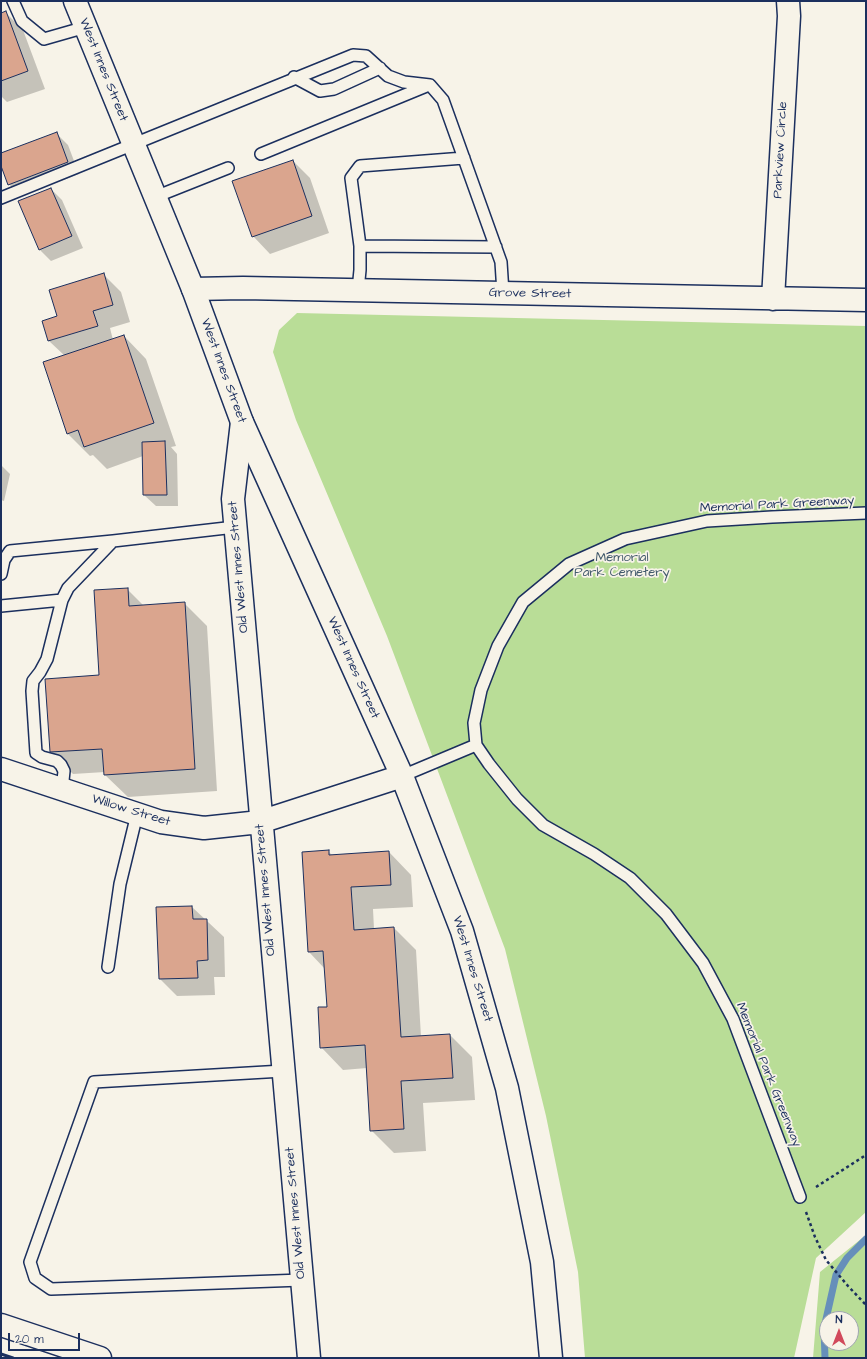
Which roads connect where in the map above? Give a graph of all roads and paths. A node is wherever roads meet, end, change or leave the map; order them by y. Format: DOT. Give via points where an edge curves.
graph roads {
  1 [pos="13,1"];
  2 [pos="75,1"];
  3 [pos="788,1"];
  4 [pos="86,27"];
  5 [pos="380,68"];
  6 [pos="294,77"];
  7 [pos="430,85"];
  8 [pos="134,144"];
  9 [pos="261,154"];
  10 [pos="464,158"];
  11 [pos="228,168"];
  12 [pos="5,197"];
  13 [pos="155,197"];
  14 [pos="360,246"];
  15 [pos="496,246"];
  16 [pos="193,289"];
  17 [pos="358,290"];
  18 [pos="503,293"];
  19 [pos="773,299"];
  20 [pos="866,300"];
  21 [pos="242,422"];
  22 [pos="866,513"];
  23 [pos="235,527"];
  24 [pos="114,541"];
  25 [pos="1,574"];
  26 [pos="62,600"];
  27 [pos="1,606"];
  28 [pos="476,745"];
  29 [pos="1,769"];
  30 [pos="402,776"];
  31 [pos="62,790"];
  32 [pos="136,814"];
  33 [pos="260,822"];
  34 [pos="108,967"];
  35 [pos="283,1071"];
  36 [pos="866,1155"];
  37 [pos="800,1197"];
  38 [pos="302,1280"];
  39 [pos="866,1305"];
  40 [pos="1,1325"];
  41 [pos="100,1358"];
  42 [pos="309,1358"];
  43 [pos="551,1358"];
  1 -- 4 [label="lane" via="22,21 44,39"];
  2 -- 4 [label="street, West Innes Street"];
  3 -- 19 [label="street, Parkview Circle"];
  4 -- 8 [label="street, West Innes Street"];
  5 -- 6 [label="lane" via="334,89 320,91"];
  5 -- 6 [label="lane" via="366,56 353,54"];
  5 -- 7 [label="lane" via="388,76 404,82"];
  6 -- 8 [label="lane"];
  7 -- 9 [label="lane"];
  7 -- 10 [label="lane" via="443,100"];
  8 -- 12 [label="lane"];
  8 -- 13 [label="street, West Innes Street"];
  10 -- 14 [label="lane" via="360,166 351,178"];
  10 -- 15 [label="lane"];
  11 -- 13 [label="lane"];
  13 -- 16 [label="street, West Innes Street"];
  14 -- 15 [label="lane"];
  14 -- 17 [label="lane"];
  15 -- 18 [label="lane" via="502,262"];
  16 -- 17 [label="street, Grove Street"];
  16 -- 21 [label="street, West Innes Street"];
  17 -- 18 [label="street, Grove Street"];
  18 -- 19 [label="street, Grove Street"];
  19 -- 20 [label="street, Grove Street"];
  21 -- 23 [label="street, Old West Innes Street" via="233,499"];
  21 -- 30 [label="street, West Innes Street"];
  22 -- 28 [label="lane, Memorial Park Greenway" via="707,520 625,539 569,564 523,602 498,646 481,690 474,723"];
  23 -- 24 [label="lane"];
  23 -- 33 [label="street, Old West Innes Street"];
  24 -- 25 [label="lane" via="10,551 4,560"];
  24 -- 26 [label="lane" via="68,588"];
  26 -- 27 [label="lane"];
  26 -- 31 [label="lane" via="46,659 33,681 32,691 36,753 62,765"];
  28 -- 30 [label="lane"];
  28 -- 37 [label="lane, Memorial Park Greenway" via="517,799 543,825 630,878 666,914 703,963 732,1019"];
  29 -- 31 [label="street, Willow Street"];
  30 -- 33 [label="street, Willow Street"];
  30 -- 43 [label="street, West Innes Street" via="462,931 507,1088 542,1262"];
  31 -- 32 [label="street, Willow Street"];
  32 -- 33 [label="street, Willow Street" via="161,822 204,828"];
  32 -- 34 [label="lane" via="120,884"];
  33 -- 35 [label="street, Old West Innes Street"];
  35 -- 38 [label="street, Old West Innes Street"];
  35 -- 38 [label="lane" via="94,1082 30,1262 34,1278 51,1289"];
  36 -- 37 [label="path"];
  37 -- 39 [label="path" via="826,1260"];
  38 -- 42 [label="street, Old West Innes Street"];
  40 -- 41 [label="street"];
}
